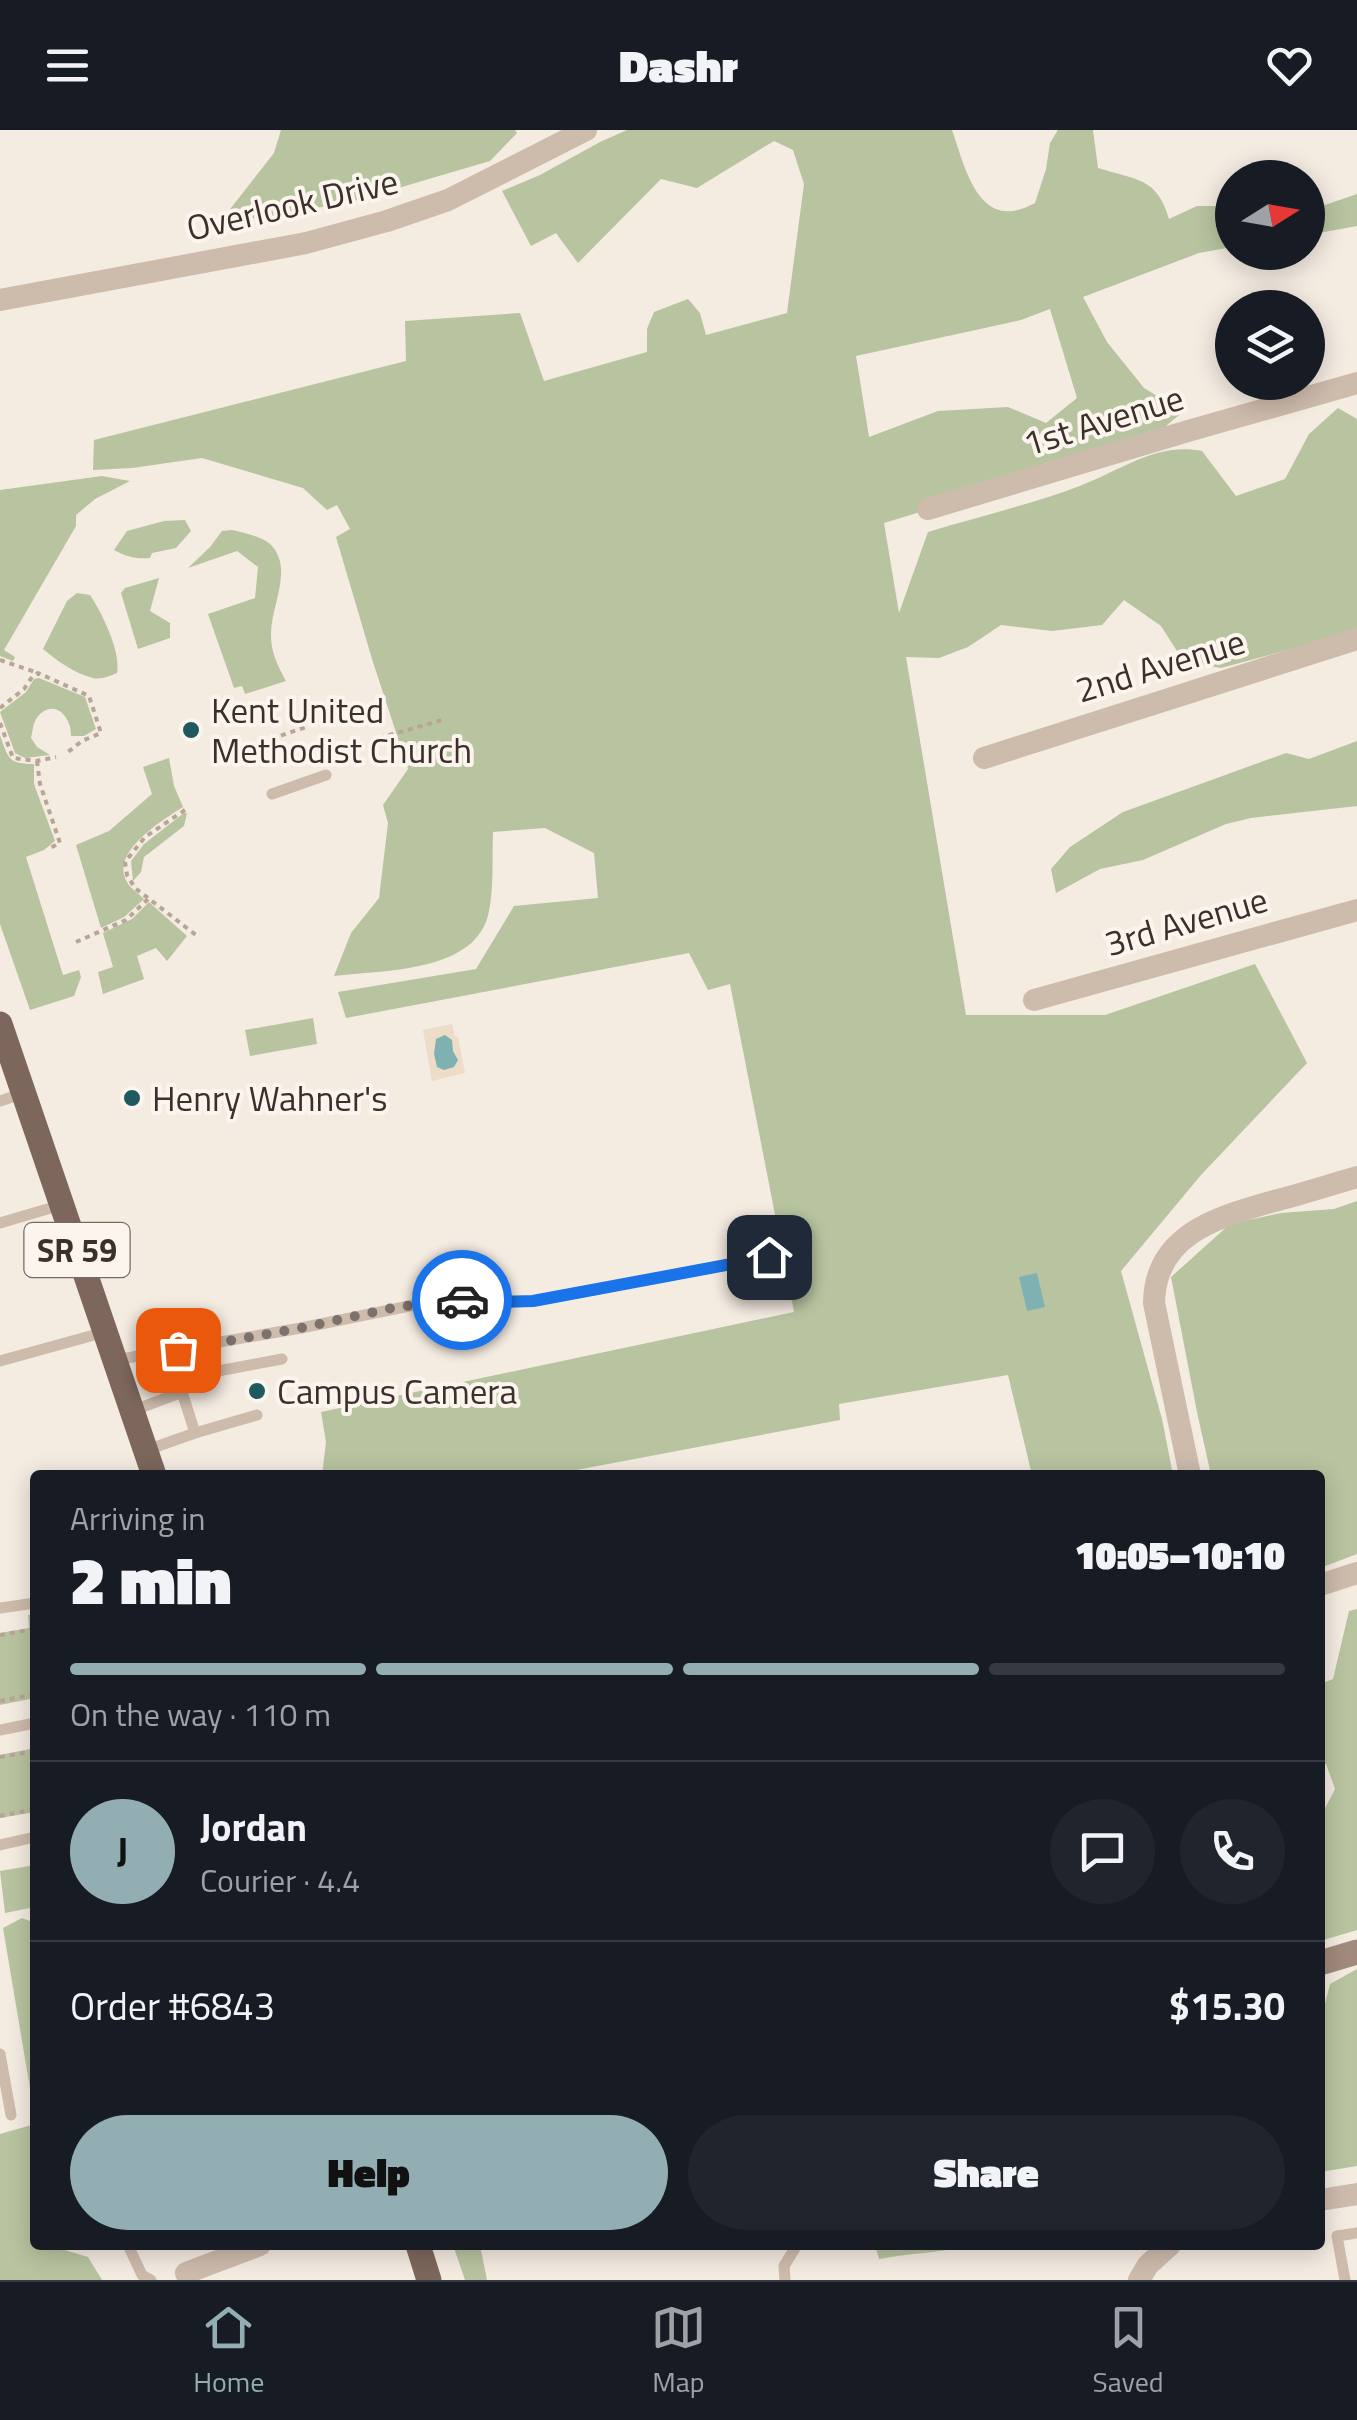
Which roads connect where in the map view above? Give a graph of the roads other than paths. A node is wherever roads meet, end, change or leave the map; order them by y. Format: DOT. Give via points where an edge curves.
graph roads {
  1 [pos="586,130"];
  2 [pos="0,300"];
  3 [pos="1357,384"];
  4 [pos="928,508"];
  5 [pos="1357,639"];
  6 [pos="984,758"];
  7 [pos="326,775"];
  8 [pos="272,794"];
  9 [pos="1357,910"];
  10 [pos="1034,1000"];
  11 [pos="0,1024"];
  12 [pos="12,1097"];
  13 [pos="1357,1177"];
  14 [pos="62,1205"];
  15 [pos="0,1223"];
  16 [pos="769,1257"];
  17 [pos="105,1332"];
  18 [pos="115,1360"];
  19 [pos="282,1360"];
  20 [pos="0,1361"];
  21 [pos="182,1392"];
  22 [pos="132,1411"];
  23 [pos="257,1415"];
  24 [pos="195,1433"];
  25 [pos="146,1450"];
  26 [pos="152,1470"];
  27 [pos="1189,1470"];
  28 [pos="1357,1574"];
  29 [pos="1325,1584"];
  30 [pos="30,1603"];
  31 [pos="0,1608"];
  32 [pos="30,1725"];
  33 [pos="0,1730"];
  34 [pos="30,1838"];
  35 [pos="0,1845"];
  36 [pos="1357,1952"];
  37 [pos="1325,1962"];
  38 [pos="0,2054"];
  39 [pos="11,2115"];
  40 [pos="1357,2194"];
  41 [pos="1325,2199"];
  42 [pos="1357,2233"];
  43 [pos="130,2250"];
  44 [pos="248,2250"];
  45 [pos="420,2250"];
  46 [pos="794,2250"];
  47 [pos="1165,2250"];
  48 [pos="184,2277"];
  49 [pos="148,2279"];
  50 [pos="429,2280"];
  51 [pos="786,2280"];
  52 [pos="1139,2280"];
  53 [pos="1345,2280"];
  1 -- 2 [label="street, Overlook Drive" via="448,200 388,222"];
  3 -- 4 [label="street, 1st Avenue"];
  5 -- 6 [label="street, 2nd Avenue"];
  7 -- 8 [label="lane"];
  9 -- 10 [label="street, 3rd Avenue"];
  11 -- 12 [label="main road, SR 59"];
  12 -- 14 [label="main road, SR 59"];
  13 -- 27 [label="street" via="1197,1228 1157,1277 1154,1303"];
  14 -- 15 [label="lane"];
  14 -- 17 [label="main road, SR 59"];
  16 -- 18 [label="lane" via="533,1301 397,1307"];
  17 -- 18 [label="main road, SR 59"];
  17 -- 20 [label="lane"];
  18 -- 22 [label="main road, SR 59"];
  19 -- 21 [label="lane" via="181,1378"];
  21 -- 22 [label="lane"];
  21 -- 24 [label="lane"];
  22 -- 25 [label="main road, SR 59"];
  23 -- 24 [label="lane"];
  24 -- 25 [label="lane"];
  25 -- 26 [label="main road, SR 59"];
  28 -- 29 [label="street"];
  30 -- 31 [label="lane"];
  32 -- 33 [label="lane"];
  34 -- 35 [label="lane"];
  36 -- 37 [label="street"];
  38 -- 39 [label="lane"];
  40 -- 41 [label="street"];
  42 -- 53 [label="lane" via="1336,2236"];
  43 -- 49 [label="lane"];
  44 -- 48 [label="street"];
  45 -- 50 [label="main road"];
  46 -- 51 [label="lane" via="784,2266"];
  47 -- 52 [label="street"];
}
